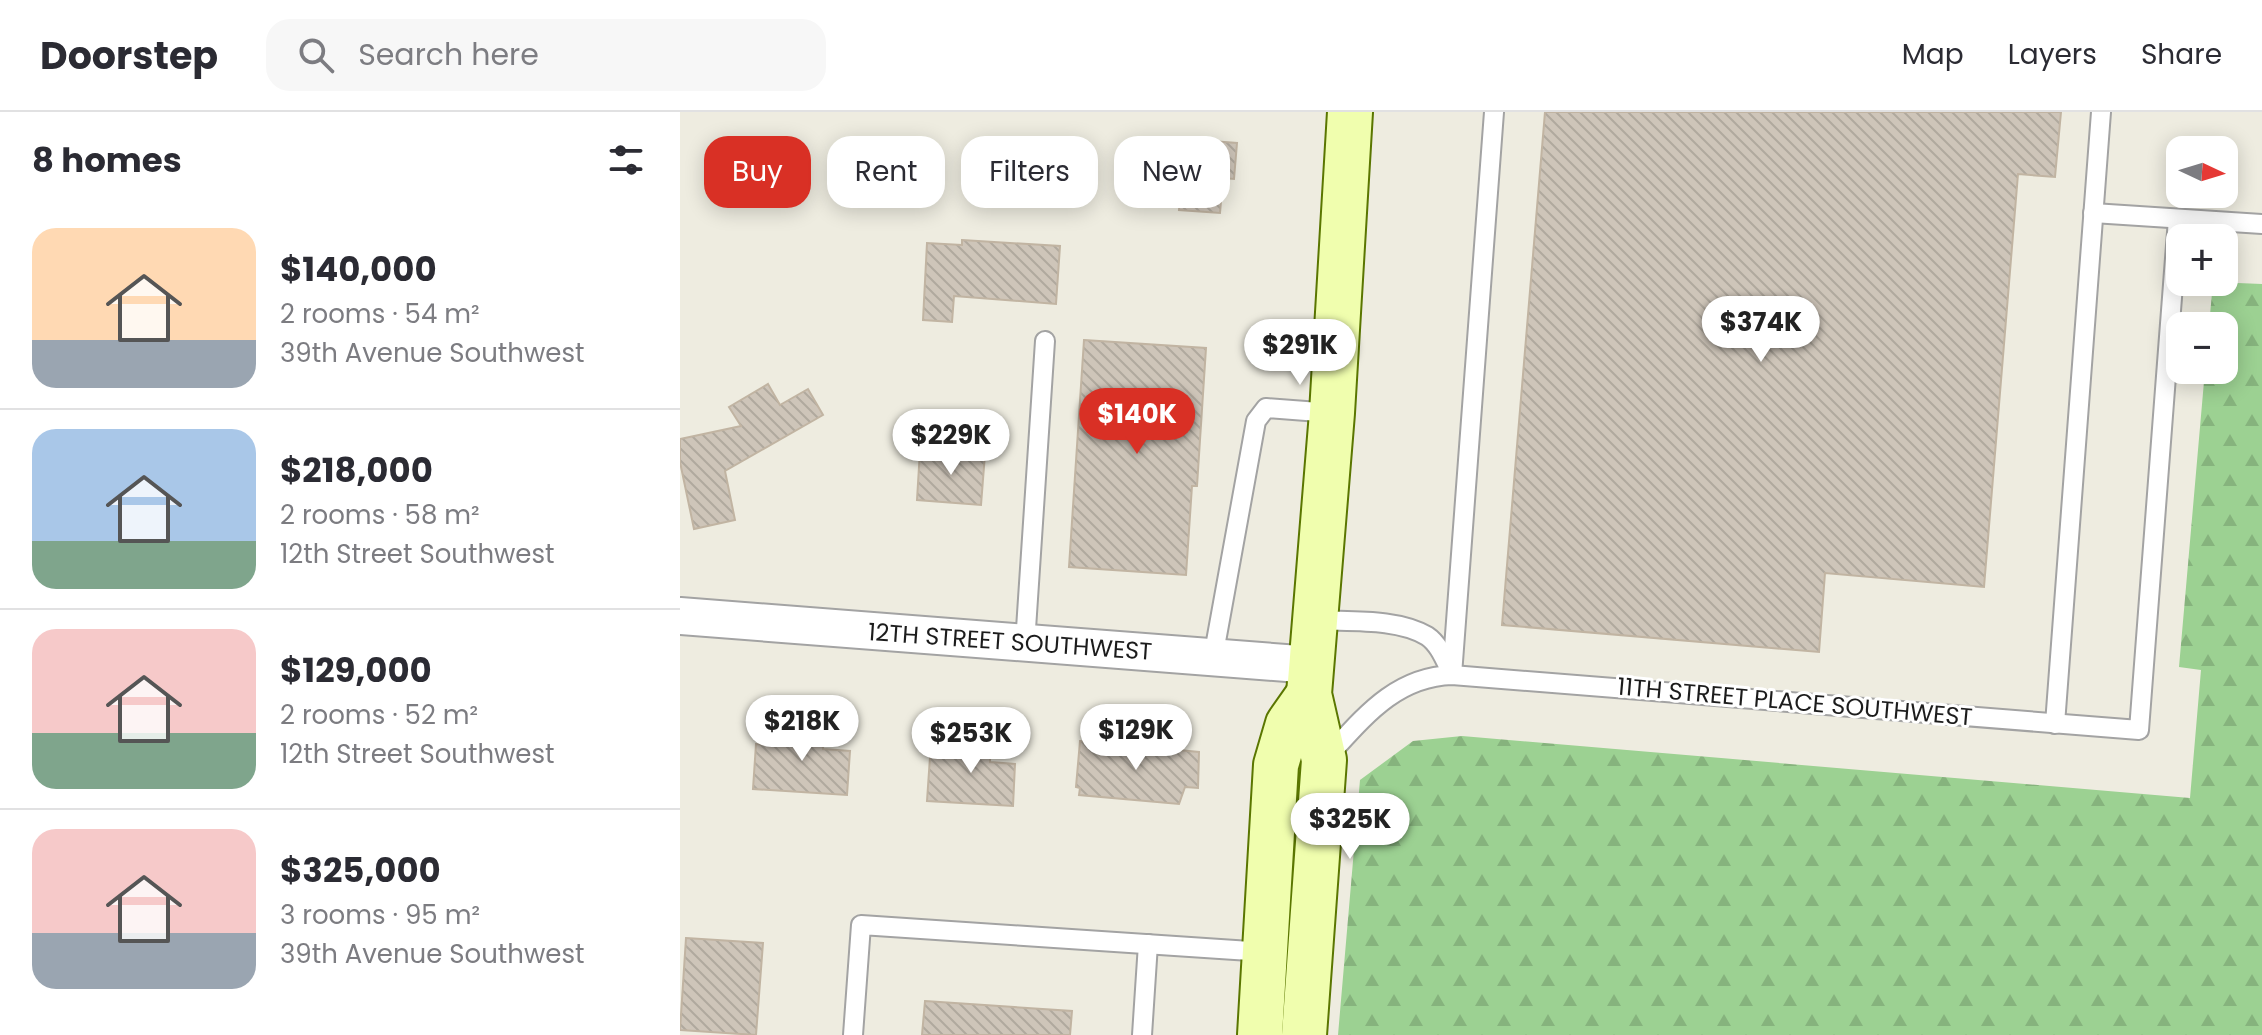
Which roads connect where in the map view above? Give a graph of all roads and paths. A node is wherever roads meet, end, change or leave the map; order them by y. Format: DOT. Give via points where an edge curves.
graph roads {
  1 [pos="1350,112"];
  2 [pos="1494,112"];
  3 [pos="2101,112"];
  4 [pos="2093,213"];
  5 [pos="2178,219"];
  6 [pos="2262,224"];
  7 [pos="1045,341"];
  8 [pos="1332,413"];
  9 [pos="694,617"];
  10 [pos="1316,620"];
  11 [pos="1025,644"];
  12 [pos="1213,658"];
  13 [pos="1452,675"];
  14 [pos="1311,680"];
  15 [pos="2055,724"];
  16 [pos="1324,760"];
  17 [pos="1148,944"];
  18 [pos="1265,952"];
  19 [pos="853,1035"];
  20 [pos="1142,1035"];
  21 [pos="1260,1035"];
  22 [pos="1304,1035"];
  1 -- 8 [label="main road"];
  2 -- 13 [label="lane"];
  3 -- 4 [label="lane"];
  4 -- 5 [label="lane"];
  4 -- 15 [label="lane"];
  5 -- 6 [label="lane"];
  5 -- 15 [label="lane, 11TH STREET PLACE SOUTHWEST" via="2139,730"];
  7 -- 11 [label="lane"];
  8 -- 10 [label="main road"];
  8 -- 12 [label="lane" via="1266,408 1256,421"];
  9 -- 11 [label="street, 12TH STREET SOUTHWEST"];
  10 -- 13 [label="lane" via="1397,626 1426,636"];
  10 -- 14 [label="main road"];
  11 -- 12 [label="street, 12TH STREET SOUTHWEST"];
  12 -- 14 [label="street, 12TH STREET SOUTHWEST"];
  13 -- 15 [label="lane, 11TH STREET PLACE SOUTHWEST"];
  13 -- 16 [label="lane, 11TH STREET PLACE SOUTHWEST" via="1407,683 1386,697"];
  14 -- 16 [label="main road"];
  14 -- 18 [label="main road" via="1288,724 1276,765"];
  16 -- 22 [label="main road"];
  17 -- 18 [label="lane"];
  17 -- 19 [label="lane" via="861,925"];
  17 -- 20 [label="lane"];
  18 -- 21 [label="main road"];
}
